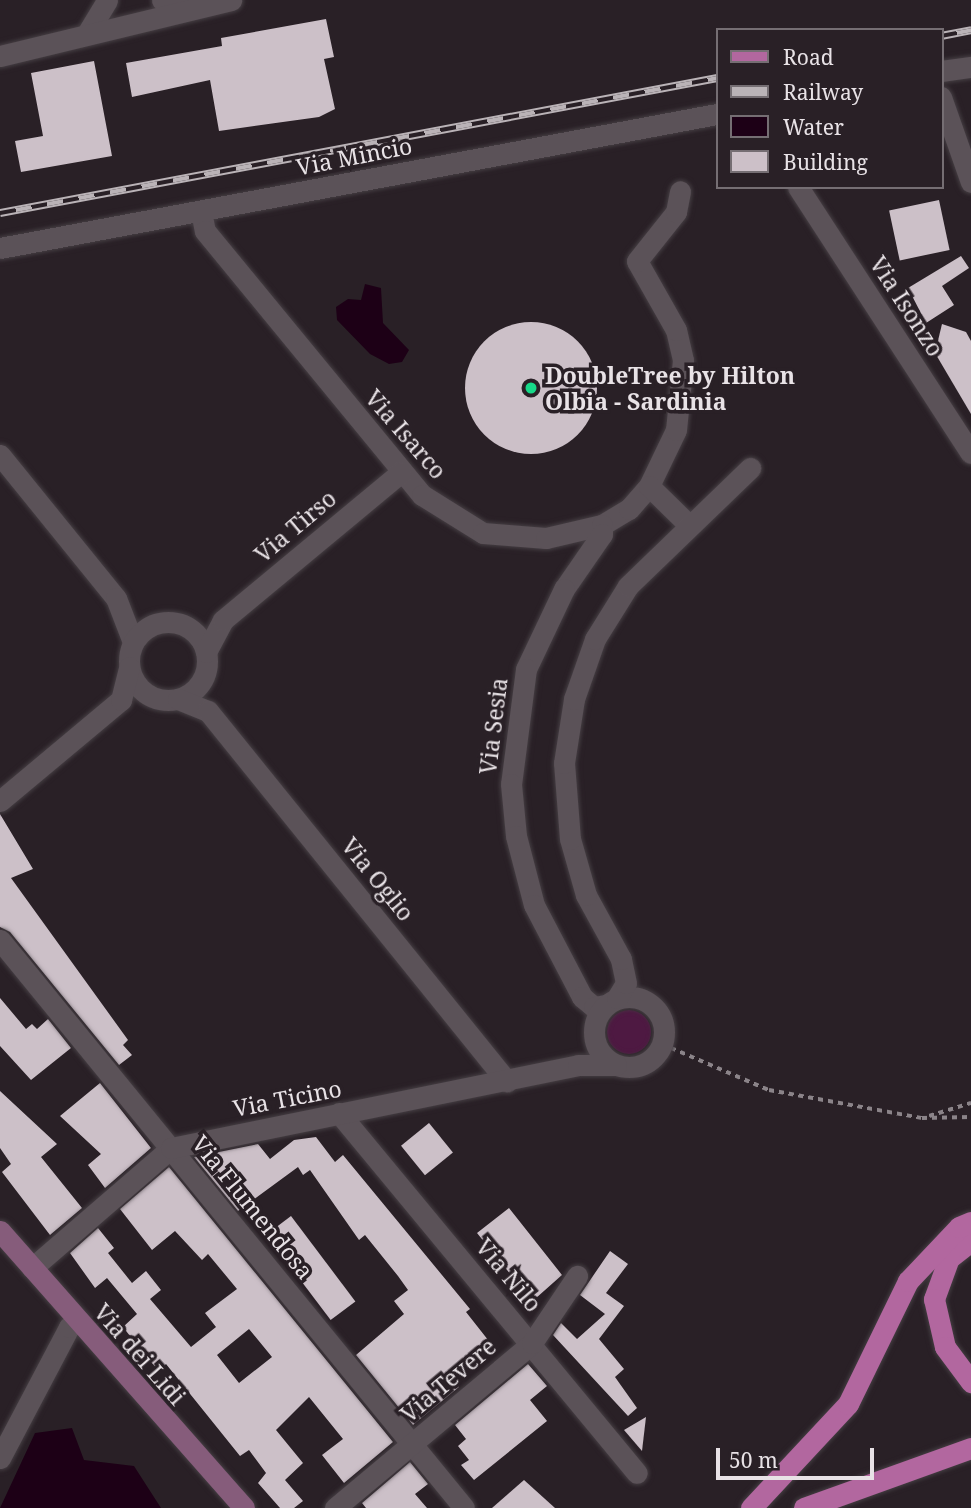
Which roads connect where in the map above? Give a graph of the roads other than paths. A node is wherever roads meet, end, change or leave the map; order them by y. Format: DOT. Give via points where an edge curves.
graph roads {
  1 [pos="107,0"];
  2 [pos="162,0"];
  3 [pos="231,0"];
  4 [pos="204,7"];
  5 [pos="88,32"];
  6 [pos="0,56"];
  7 [pos="971,66"];
  8 [pos="943,71"];
  9 [pos="943,103"];
  10 [pos="716,114"];
  11 [pos="971,182"];
  12 [pos="799,189"];
  13 [pos="680,191"];
  14 [pos="201,211"];
  15 [pos="0,248"];
  16 [pos="971,453"];
  17 [pos="0,455"];
  18 [pos="750,468"];
  19 [pos="401,472"];
  20 [pos="649,486"];
  21 [pos="688,524"];
  22 [pos="602,525"];
  23 [pos="116,598"];
  24 [pos="223,620"];
  25 [pos="155,623"];
  26 [pos="192,629"];
  27 [pos="133,642"];
  28 [pos="206,652"];
  29 [pos="129,667"];
  30 [pos="200,684"];
  31 [pos="151,697"];
  32 [pos="178,699"];
  33 [pos="208,711"];
  34 [pos="105,715"];
  35 [pos="0,801"];
  36 [pos="0,940"];
  37 [pos="611,1001"];
  38 [pos="593,1030"];
  39 [pos="616,1065"];
  40 [pos="551,1070"];
  41 [pos="507,1080"];
  42 [pos="340,1113"];
  43 [pos="171,1148"];
  44 [pos="971,1222"];
  45 [pos="0,1231"];
  46 [pos="971,1241"];
  47 [pos="32,1268"];
  48 [pos="577,1276"];
  49 [pos="78,1322"];
  50 [pos="532,1343"];
  51 [pos="971,1382"];
  52 [pos="411,1445"];
  53 [pos="971,1448"];
  54 [pos="0,1458"];
  55 [pos="636,1473"];
  56 [pos="244,1508"];
  57 [pos="335,1508"];
  58 [pos="464,1508"];
  59 [pos="751,1508"];
  60 [pos="810,1508"];
  1 -- 5 [label="street"];
  2 -- 4 [label="street"];
  3 -- 4 [label="street"];
  4 -- 5 [label="street"];
  5 -- 6 [label="street"];
  7 -- 8 [label="street"];
  9 -- 11 [label="street"];
  10 -- 14 [label="street, Via Mincio"];
  12 -- 16 [label="street, Via Isonzo"];
  13 -- 20 [label="street, Via Isarco" via="676,212 637,261 663,302 682,360 676,430"];
  14 -- 15 [label="street, Via Mincio"];
  14 -- 19 [label="street, Via Isarco" via="205,231"];
  17 -- 23 [label="street"];
  18 -- 21 [label="street"];
  19 -- 22 [label="street, Via Isarco" via="441,510 483,533 546,538"];
  19 -- 24 [label="street, Via Tirso"];
  20 -- 21 [label="street"];
  20 -- 22 [label="street, Via Isarco" via="629,509"];
  21 -- 37 [label="street" via="651,560 610,612 583,667 568,728 565,803 570,839 586,895 621,960 626,983"];
  22 -- 37 [label="street, Via Sesia" via="526,669 511,784 516,836 534,905 582,997 594,1007"];
  23 -- 25 [label="street"];
  23 -- 27 [label="street"];
  24 -- 26 [label="street"];
  24 -- 28 [label="street"];
  25 -- 26 [label="street"];
  25 -- 27 [label="street"];
  26 -- 28 [label="street"];
  27 -- 29 [label="street"];
  28 -- 30 [label="street"];
  29 -- 31 [label="street" via="133,679"];
  29 -- 34 [label="street" via="121,700"];
  30 -- 32 [label="street"];
  30 -- 33 [label="street"];
  31 -- 32 [label="street"];
  31 -- 34 [label="street"];
  32 -- 33 [label="street"];
  33 -- 41 [label="street, Via Oglio"];
  34 -- 35 [label="street"];
  36 -- 43 [label="street, Via Flumendosa"];
  37 -- 38 [label="street"];
  37 -- 39 [label="street" via="639,998 658,1011 662,1044 648,1061"];
  38 -- 39 [label="street" via="599,1051"];
  38 -- 40 [label="street" via="579,1049"];
  39 -- 40 [label="street, Via Ticino"];
  40 -- 41 [label="street, Via Ticino"];
  41 -- 42 [label="street, Via Ticino"];
  42 -- 43 [label="street, Via Ticino"];
  42 -- 50 [label="street, Via Nilo"];
  43 -- 47 [label="street, Via Ticino"];
  43 -- 52 [label="street, Via Flumendosa"];
  44 -- 59 [label="main road" via="959,1227 908,1281 848,1404"];
  45 -- 47 [label="main road, Via dei Lidi"];
  46 -- 51 [label="main road" via="948,1258 934,1300 945,1347"];
  47 -- 49 [label="main road, Via dei Lidi"];
  48 -- 50 [label="street, Via Tevere"];
  49 -- 54 [label="street" via="69,1326"];
  49 -- 56 [label="main road, Via dei Lidi"];
  50 -- 52 [label="street, Via Tevere"];
  50 -- 55 [label="street, Via Nilo"];
  52 -- 57 [label="street, Via Tevere"];
  52 -- 58 [label="street, Via Flumendosa"];
  53 -- 60 [label="main road"];
}
